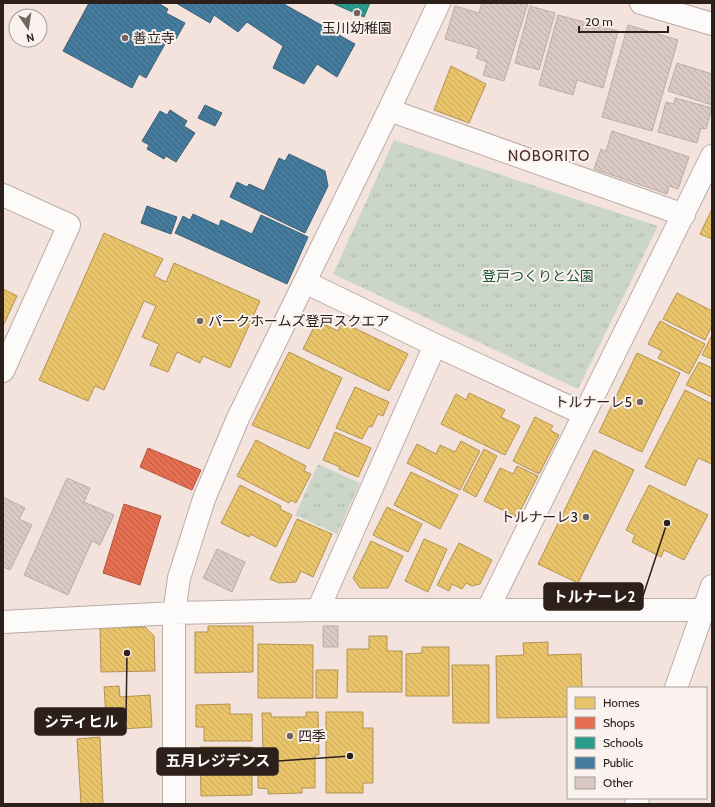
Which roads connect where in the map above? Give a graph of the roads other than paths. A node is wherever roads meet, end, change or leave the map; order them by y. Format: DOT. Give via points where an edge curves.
graph roads {
  1 [pos="440,3"];
  2 [pos="641,3"];
  3 [pos="712,24"];
  4 [pos="389,110"];
  5 [pos="712,156"];
  6 [pos="3,195"];
  7 [pos="684,214"];
  8 [pos="305,282"];
  9 [pos="435,345"];
  10 [pos="3,371"];
  11 [pos="584,414"];
  12 [pos="712,586"];
  13 [pos="488,609"];
  14 [pos="318,610"];
  15 [pos="708,610"];
  16 [pos="174,614"];
  17 [pos="3,622"];
  18 [pos="676,687"];
  19 [pos="174,804"];
  1 -- 4 [label="street"];
  2 -- 3 [label="street"];
  4 -- 7 [label="street"];
  4 -- 8 [label="street"];
  5 -- 7 [label="street"];
  6 -- 10 [label="street" via="69,225"];
  7 -- 11 [label="street"];
  8 -- 9 [label="street"];
  8 -- 16 [label="street" via="238,418 204,499 179,578"];
  9 -- 11 [label="street"];
  9 -- 14 [label="street"];
  11 -- 13 [label="street"];
  12 -- 15 [label="street"];
  13 -- 14 [label="street"];
  13 -- 15 [label="street"];
  14 -- 16 [label="street"];
  15 -- 18 [label="street"];
  16 -- 17 [label="street"];
  16 -- 19 [label="street"];
}
